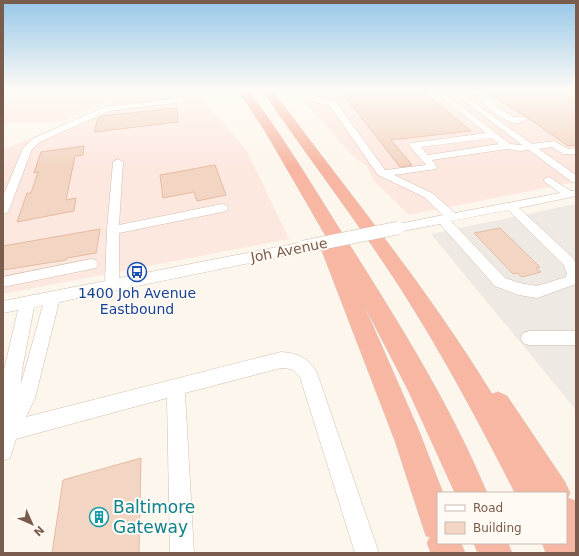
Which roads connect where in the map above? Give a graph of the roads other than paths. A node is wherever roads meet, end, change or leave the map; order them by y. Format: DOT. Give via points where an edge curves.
graph roads {
  1 [pos="91,116"];
  2 [pos="259,116"];
  3 [pos="285,116"];
  4 [pos="341,116"];
  5 [pos="469,116"];
  6 [pos="489,116"];
  7 [pos="505,116"];
  8 [pos="523,119"];
  9 [pos="493,135"];
  10 [pos="507,146"];
  11 [pos="531,147"];
  12 [pos="576,151"];
  13 [pos="426,158"];
  14 [pos="118,162"];
  15 [pos="382,173"];
  16 [pos="549,180"];
  17 [pos="576,180"];
  18 [pos="302,183"];
  19 [pos="572,194"];
  20 [pos="510,206"];
  21 [pos="222,208"];
  22 [pos="3,210"];
  23 [pos="358,215"];
  24 [pos="447,218"];
  25 [pos="113,230"];
  26 [pos="91,264"];
  27 [pos="3,282"];
  28 [pos="112,285"];
  29 [pos="53,297"];
  30 [pos="27,302"];
  31 [pos="3,307"];
  32 [pos="529,338"];
  33 [pos="576,338"];
  34 [pos="176,387"];
  35 [pos="8,431"];
  36 [pos="3,451"];
  37 [pos="470,492"];
  38 [pos="531,492"];
  39 [pos="553,492"];
  40 [pos="567,515"];
  41 [pos="437,521"];
  42 [pos="576,529"];
  43 [pos="560,544"];
  44 [pos="182,553"];
  45 [pos="367,553"];
  46 [pos="564,553"];
  1 -- 22 [label="street" via="37,140 28,148"];
  2 -- 18 [label="highway"];
  3 -- 23 [label="highway"];
  4 -- 15 [label="street"];
  5 -- 9 [label="street"];
  6 -- 11 [label="street"];
  7 -- 8 [label="street" via="511,120"];
  9 -- 10 [label="street"];
  9 -- 13 [label="street" via="414,146"];
  10 -- 11 [label="street"];
  10 -- 13 [label="street"];
  11 -- 12 [label="street" via="554,144 566,152"];
  11 -- 17 [label="street"];
  13 -- 15 [label="street" via="432,167"];
  14 -- 25 [label="street"];
  15 -- 24 [label="street" via="439,200"];
  16 -- 19 [label="street"];
  18 -- 37 [label="highway" via="392,334 446,438"];
  18 -- 41 [label="highway" via="409,441"];
  19 -- 20 [label="street, Joh Avenue"];
  20 -- 24 [label="street, Joh Avenue"];
  20 -- 24 [label="street" via="568,261 574,273 572,280 537,292 519,290 500,282"];
  21 -- 25 [label="street"];
  23 -- 38 [label="highway" via="408,284 457,360"];
  23 -- 39 [label="highway" via="416,287 466,357"];
  24 -- 28 [label="street, Joh Avenue, bridge"];
  25 -- 28 [label="street"];
  26 -- 27 [label="street"];
  28 -- 29 [label="street, Joh Avenue"];
  29 -- 30 [label="street, Joh Avenue"];
  29 -- 35 [label="street" via="26,398"];
  30 -- 31 [label="street, Joh Avenue"];
  30 -- 35 [label="street" via="13,370"];
  32 -- 33 [label="street"];
  34 -- 35 [label="street"];
  34 -- 44 [label="street"];
  34 -- 45 [label="street" via="281,360 294,361 305,368"];
  35 -- 36 [label="street"];
  40 -- 42 [label="highway"];
  43 -- 46 [label="highway"];
}
